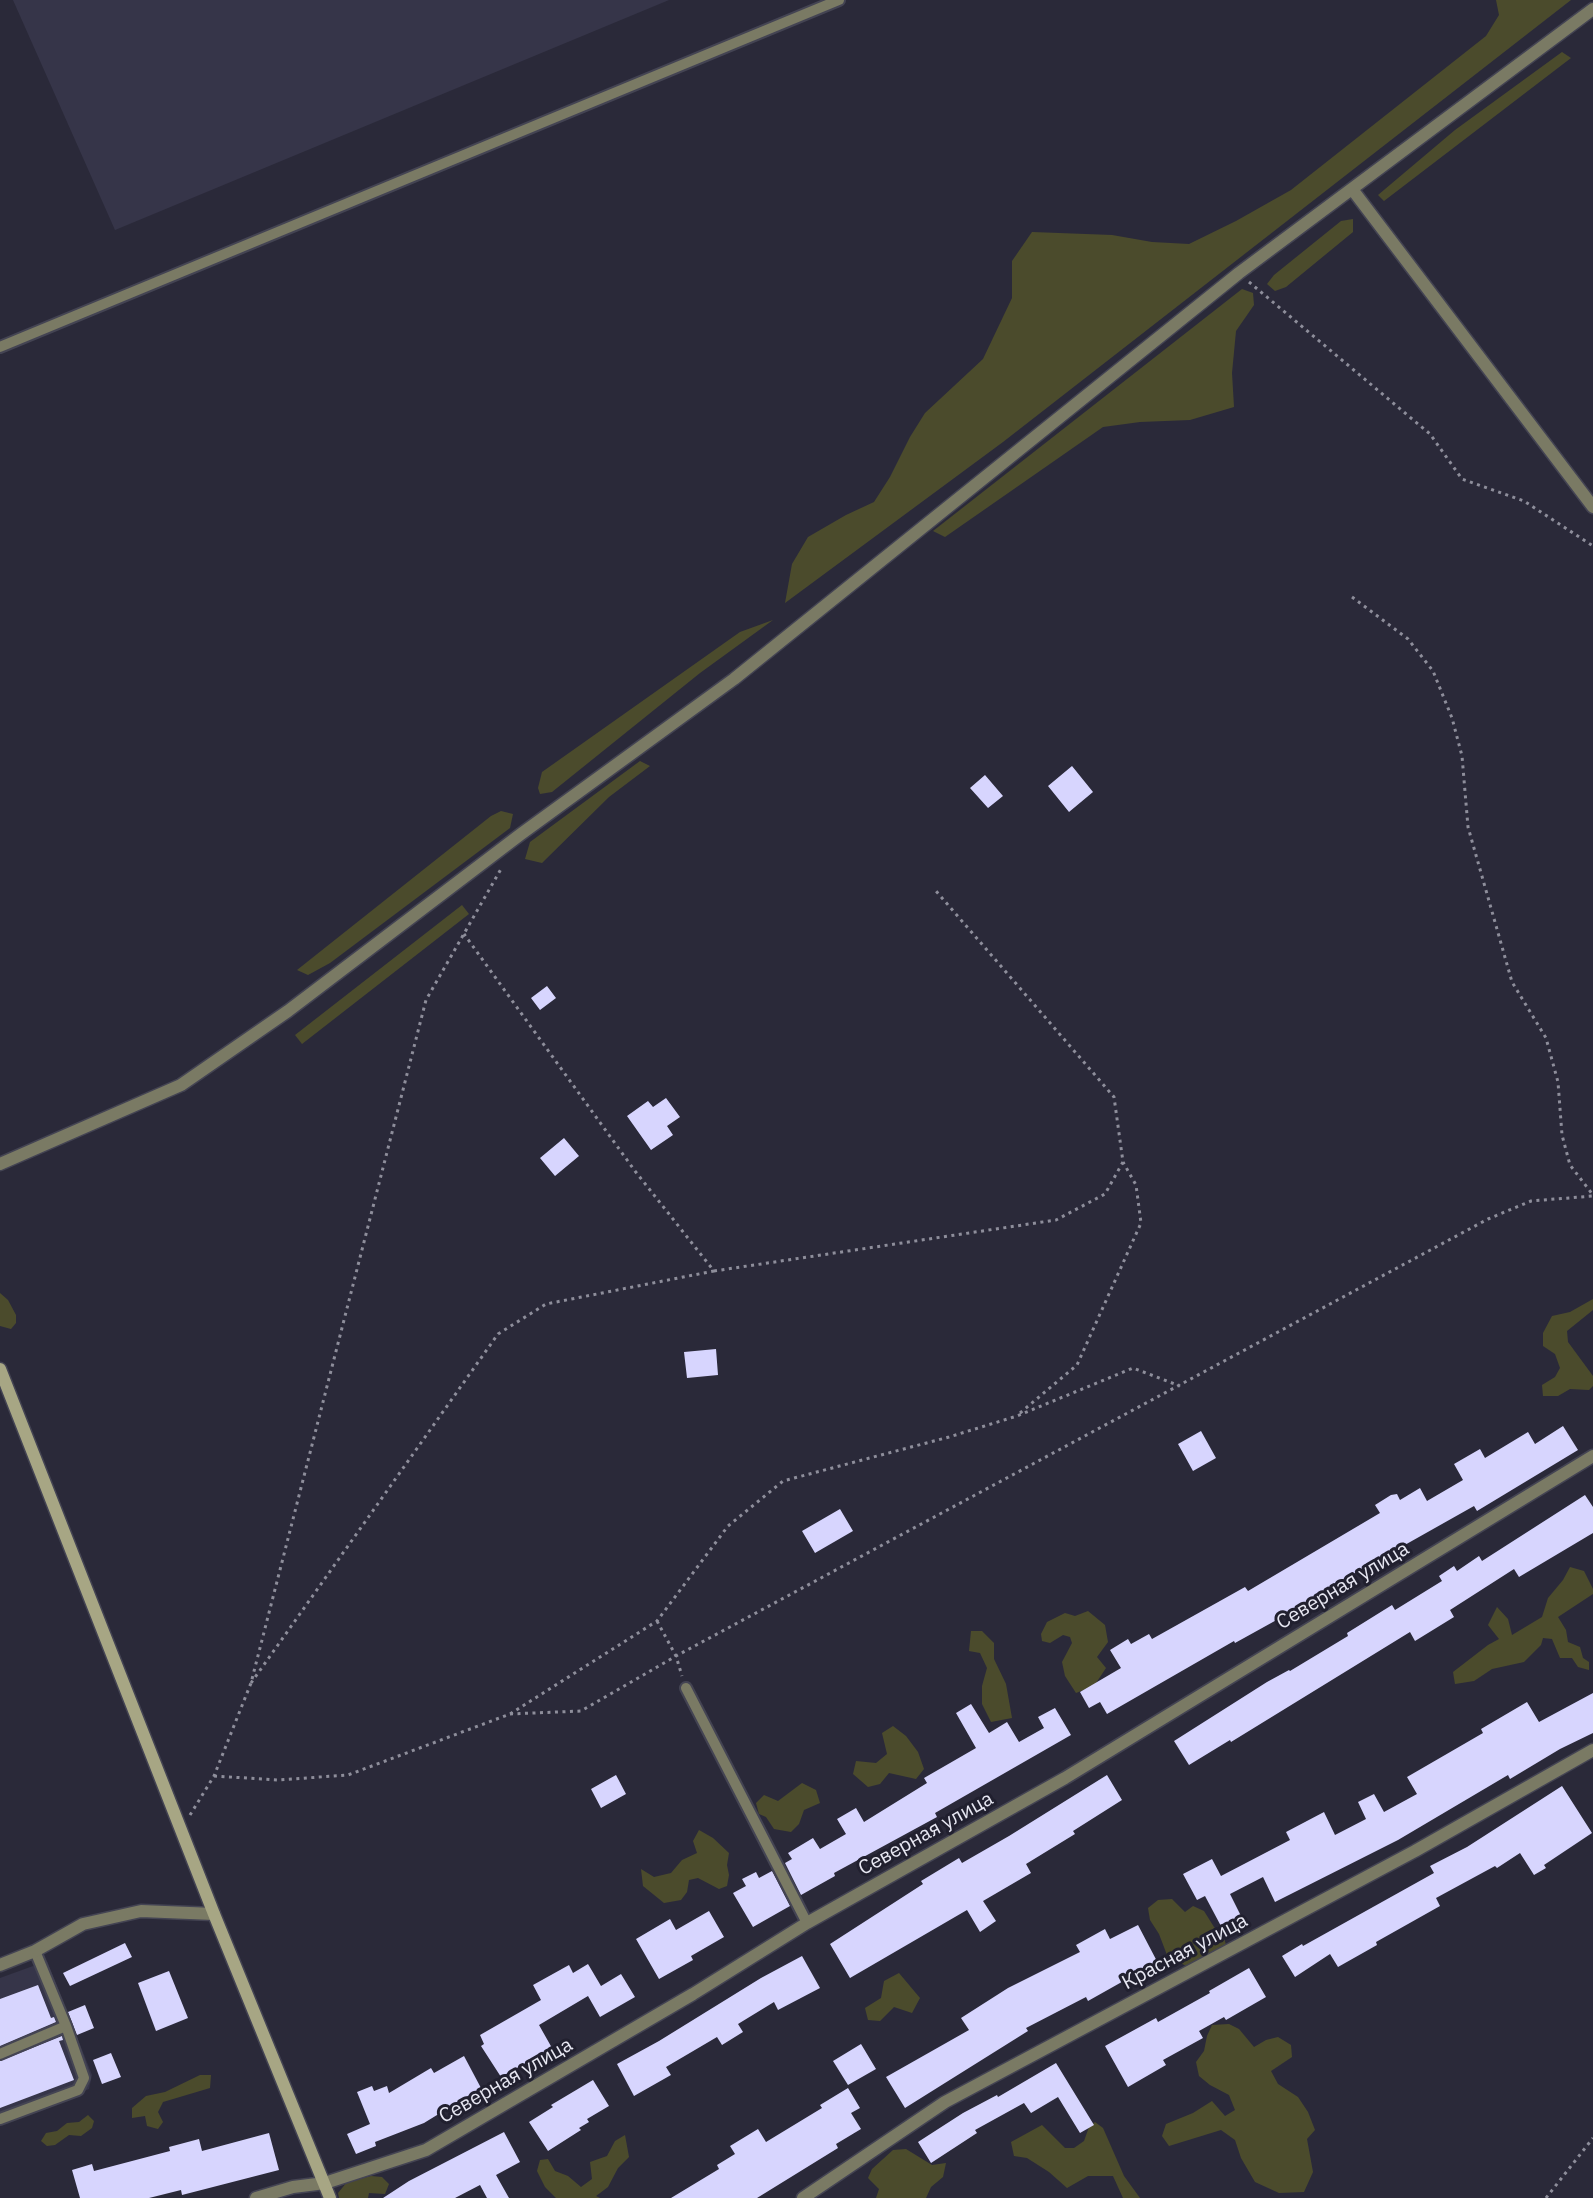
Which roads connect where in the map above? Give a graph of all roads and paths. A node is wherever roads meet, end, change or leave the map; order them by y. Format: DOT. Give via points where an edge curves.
graph roads {
  1 [pos="839,0"];
  2 [pos="1593,9"];
  3 [pos="1352,189"];
  4 [pos="1239,273"];
  5 [pos="0,347"];
  6 [pos="1593,507"];
  7 [pos="1593,546"];
  8 [pos="1352,597"];
  9 [pos="504,864"];
  10 [pos="936,891"];
  11 [pos="464,934"];
  12 [pos="1123,1162"];
  13 [pos="0,1164"];
  14 [pos="1593,1196"];
  15 [pos="714,1271"];
  16 [pos="0,1369"];
  17 [pos="1180,1386"];
  18 [pos="1017,1416"];
  19 [pos="1593,1456"];
  20 [pos="657,1621"];
  21 [pos="676,1656"];
  22 [pos="251,1683"];
  23 [pos="686,1688"];
  24 [pos="510,1714"];
  25 [pos="1593,1750"];
  26 [pos="214,1776"];
  27 [pos="182,1830"];
  28 [pos="214,1914"];
  29 [pos="807,1923"];
  30 [pos="35,1951"];
  31 [pos="0,1965"];
  32 [pos="66,2026"];
  33 [pos="0,2054"];
  34 [pos="0,2119"];
  35 [pos="1593,2138"];
  36 [pos="324,2182"];
  37 [pos="256,2198"];
  38 [pos="330,2198"];
  39 [pos="803,2198"];
  40 [pos="1546,2198"];
  1 -- 5 [label="lane"];
  2 -- 3 [label="street"];
  3 -- 4 [label="street"];
  3 -- 6 [label="street"];
  4 -- 7 [label="path" via="1430,434 1462,478 1524,501"];
  4 -- 13 [label="street" via="734,679 288,1011 181,1085"];
  8 -- 14 [label="path" via="1408,639 1433,671 1452,718 1462,756 1468,827 1512,982 1546,1038 1558,1082 1562,1135 1570,1165"];
  9 -- 11 [label="path"];
  10 -- 12 [label="path" via="1114,1097"];
  11 -- 15 [label="path" via="635,1171"];
  11 -- 22 [label="path" via="426,1000"];
  12 -- 15 [label="path" via="1105,1194 1056,1220"];
  12 -- 18 [label="path" via="1136,1185 1141,1223 1077,1365"];
  14 -- 17 [label="path" via="1530,1201 1488,1219"];
  15 -- 22 [label="path" via="546,1304 498,1334"];
  16 -- 27 [label="street"];
  17 -- 18 [label="path" via="1133,1368"];
  17 -- 21 [label="path"];
  18 -- 20 [label="path" via="783,1481 728,1526"];
  19 -- 29 [label="street, Северная улица" via="1065,1778"];
  20 -- 21 [label="path"];
  20 -- 24 [label="path"];
  21 -- 23 [label="path"];
  21 -- 24 [label="path" via="580,1711"];
  22 -- 26 [label="path"];
  23 -- 29 [label="lane"];
  24 -- 26 [label="path" via="348,1775 278,1780"];
  25 -- 39 [label="street, Красная улица" via="1415,1851 945,2102"];
  26 -- 27 [label="path"];
  27 -- 28 [label="street"];
  28 -- 30 [label="street" via="141,1911 83,1924"];
  28 -- 36 [label="street"];
  29 -- 36 [label="street, Северная улица" via="426,2150"];
  30 -- 31 [label="street"];
  30 -- 32 [label="lane"];
  32 -- 33 [label="lane"];
  32 -- 34 [label="lane" via="84,2078 78,2090"];
  35 -- 40 [label="path"];
  36 -- 37 [label="street, Северная улица"];
  36 -- 38 [label="street"];
}
